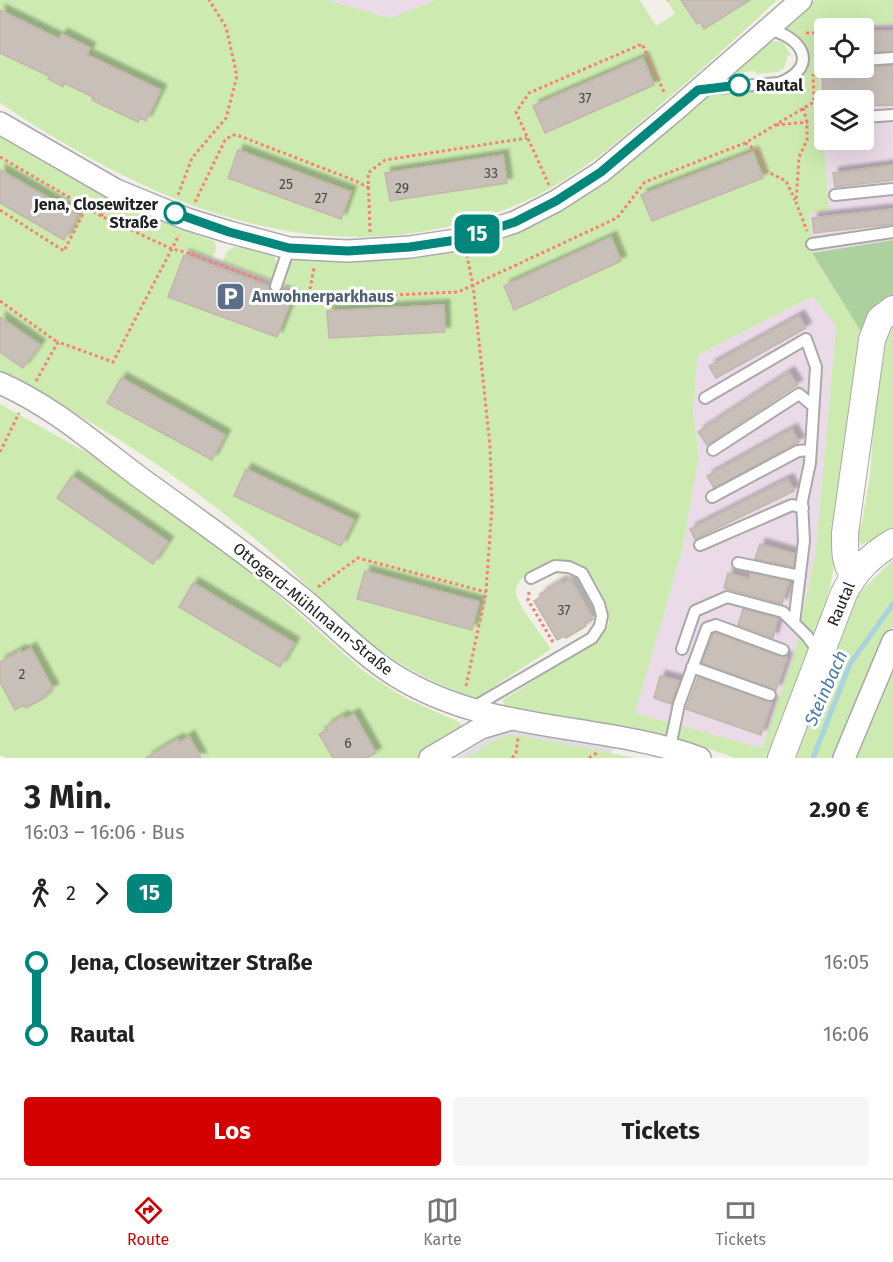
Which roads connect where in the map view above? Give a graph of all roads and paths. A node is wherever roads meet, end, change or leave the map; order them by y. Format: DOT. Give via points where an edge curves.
graph roads {
  1 [pos="209,0"];
  2 [pos="801,0"];
  3 [pos="766,29"];
  4 [pos="893,58"];
  5 [pos="874,59"];
  6 [pos="802,61"];
  7 [pos="698,90"];
  8 [pos="803,108"];
  9 [pos="673,112"];
  10 [pos="893,116"];
  11 [pos="874,117"];
  12 [pos="814,120"];
  13 [pos="807,122"];
  14 [pos="0,123"];
  15 [pos="774,125"];
  16 [pos="528,138"];
  17 [pos="745,143"];
  18 [pos="0,156"];
  19 [pos="369,188"];
  20 [pos="893,189"];
  21 [pos="835,195"];
  22 [pos="556,201"];
  23 [pos="796,202"];
  24 [pos="86,208"];
  25 [pos="0,210"];
  26 [pos="179,215"];
  27 [pos="893,232"];
  28 [pos="812,244"];
  29 [pos="289,248"];
  30 [pos="172,249"];
  31 [pos="370,249"];
  32 [pos="316,250"];
  33 [pos="466,254"];
  34 [pos="473,285"];
  35 [pos="276,286"];
  36 [pos="309,295"];
  37 [pos="0,301"];
  38 [pos="893,309"];
  39 [pos="58,342"];
  40 [pos="0,383"];
  41 [pos="28,395"];
  42 [pos="705,398"];
  43 [pos="813,406"];
  44 [pos="713,450"];
  45 [pos="810,450"];
  46 [pos="0,452"];
  47 [pos="712,497"];
  48 [pos="803,508"];
  49 [pos="893,542"];
  50 [pos="699,545"];
  51 [pos="738,563"];
  52 [pos="800,576"];
  53 [pos="854,576"];
  54 [pos="531,578"];
  55 [pos="486,592"];
  56 [pos="303,599"];
  57 [pos="794,623"];
  58 [pos="893,641"];
  59 [pos="682,649"];
  60 [pos="783,650"];
  61 [pos="820,654"];
  62 [pos="561,656"];
  63 [pos="693,666"];
  64 [pos="466,687"];
  65 [pos="770,695"];
  66 [pos="469,709"];
  67 [pos="508,719"];
  68 [pos="670,747"];
  69 [pos="430,758"];
  70 [pos="700,758"];
  71 [pos="781,758"];
  72 [pos="844,758"];
  1 -- 26 [label="path" via="226,27 237,76 226,118 192,158"];
  2 -- 3 [label="street"];
  3 -- 6 [label="lane" via="789,36 798,44"];
  3 -- 7 [label="street"];
  4 -- 5 [label="lane"];
  6 -- 7 [label="lane" via="798,71 779,83"];
  6 -- 8 [label="path" via="812,71 814,102"];
  7 -- 9 [label="street"];
  8 -- 13 [label="path"];
  8 -- 15 [label="path"];
  9 -- 16 [label="path" via="642,44 529,93 516,111"];
  9 -- 22 [label="street" via="601,172"];
  10 -- 11 [label="lane"];
  12 -- 13 [label="path"];
  13 -- 15 [label="path"];
  13 -- 23 [label="path" via="807,140 799,157"];
  14 -- 26 [label="street" via="116,190"];
  15 -- 17 [label="path"];
  16 -- 19 [label="path" via="385,160 368,173"];
  16 -- 22 [label="path"];
  17 -- 23 [label="path" via="759,152 766,171 786,181"];
  17 -- 34 [label="path" via="656,176 645,182 617,218"];
  18 -- 24 [label="path"];
  19 -- 26 [label="path" via="231,135"];
  19 -- 31 [label="path"];
  20 -- 21 [label="lane"];
  22 -- 31 [label="street" via="515,222 463,239"];
  23 -- 28 [label="path"];
  24 -- 25 [label="path" via="64,251"];
  24 -- 30 [label="path"];
  26 -- 29 [label="street"];
  26 -- 30 [label="path"];
  27 -- 28 [label="lane"];
  29 -- 32 [label="street"];
  29 -- 35 [label="lane"];
  30 -- 35 [label="path"];
  30 -- 39 [label="path" via="113,362"];
  31 -- 32 [label="street"];
  32 -- 36 [label="path"];
  33 -- 34 [label="path"];
  34 -- 36 [label="path" via="458,292 328,298"];
  34 -- 55 [label="path" via="490,446 492,506"];
  35 -- 36 [label="path"];
  37 -- 39 [label="path"];
  38 -- 53 [label="street, Rautal" via="880,319 872,340 845,533 846,560"];
  39 -- 41 [label="path"];
  40 -- 41 [label="street, Ottogerd-Mühlmann-Straße"];
  41 -- 46 [label="path"];
  41 -- 56 [label="street, Ottogerd-Mühlmann-Straße"];
  42 -- 43 [label="lane" via="806,339 816,366"];
  43 -- 44 [label="lane" via="799,394"];
  43 -- 45 [label="lane"];
  45 -- 47 [label="lane" via="798,451"];
  45 -- 48 [label="lane"];
  48 -- 50 [label="lane" via="792,505"];
  48 -- 52 [label="lane"];
  49 -- 53 [label="street" via="867,560"];
  51 -- 52 [label="lane"];
  52 -- 57 [label="lane"];
  53 -- 61 [label="street, Rautal"];
  54 -- 62 [label="path" via="528,600"];
  54 -- 62 [label="lane" via="555,566 569,567 582,573 599,604 600,626 592,638"];
  55 -- 56 [label="path" via="358,558"];
  55 -- 64 [label="path"];
  56 -- 66 [label="street, Ottogerd-Mühlmann-Straße" via="360,651 396,676"];
  57 -- 59 [label="lane" via="783,612 727,597 695,611"];
  57 -- 61 [label="lane"];
  58 -- 72 [label="street"];
  60 -- 63 [label="lane" via="716,625 707,628"];
  61 -- 71 [label="street, Rautal"];
  62 -- 66 [label="lane"];
  63 -- 65 [label="lane"];
  63 -- 68 [label="lane" via="679,704"];
  66 -- 67 [label="street, Ottogerd-Mühlmann-Straße"];
  67 -- 68 [label="street, Ottogerd-Mühlmann-Straße"];
  67 -- 69 [label="street" via="481,728"];
  68 -- 70 [label="street, Ottogerd-Mühlmann-Straße"];
}
